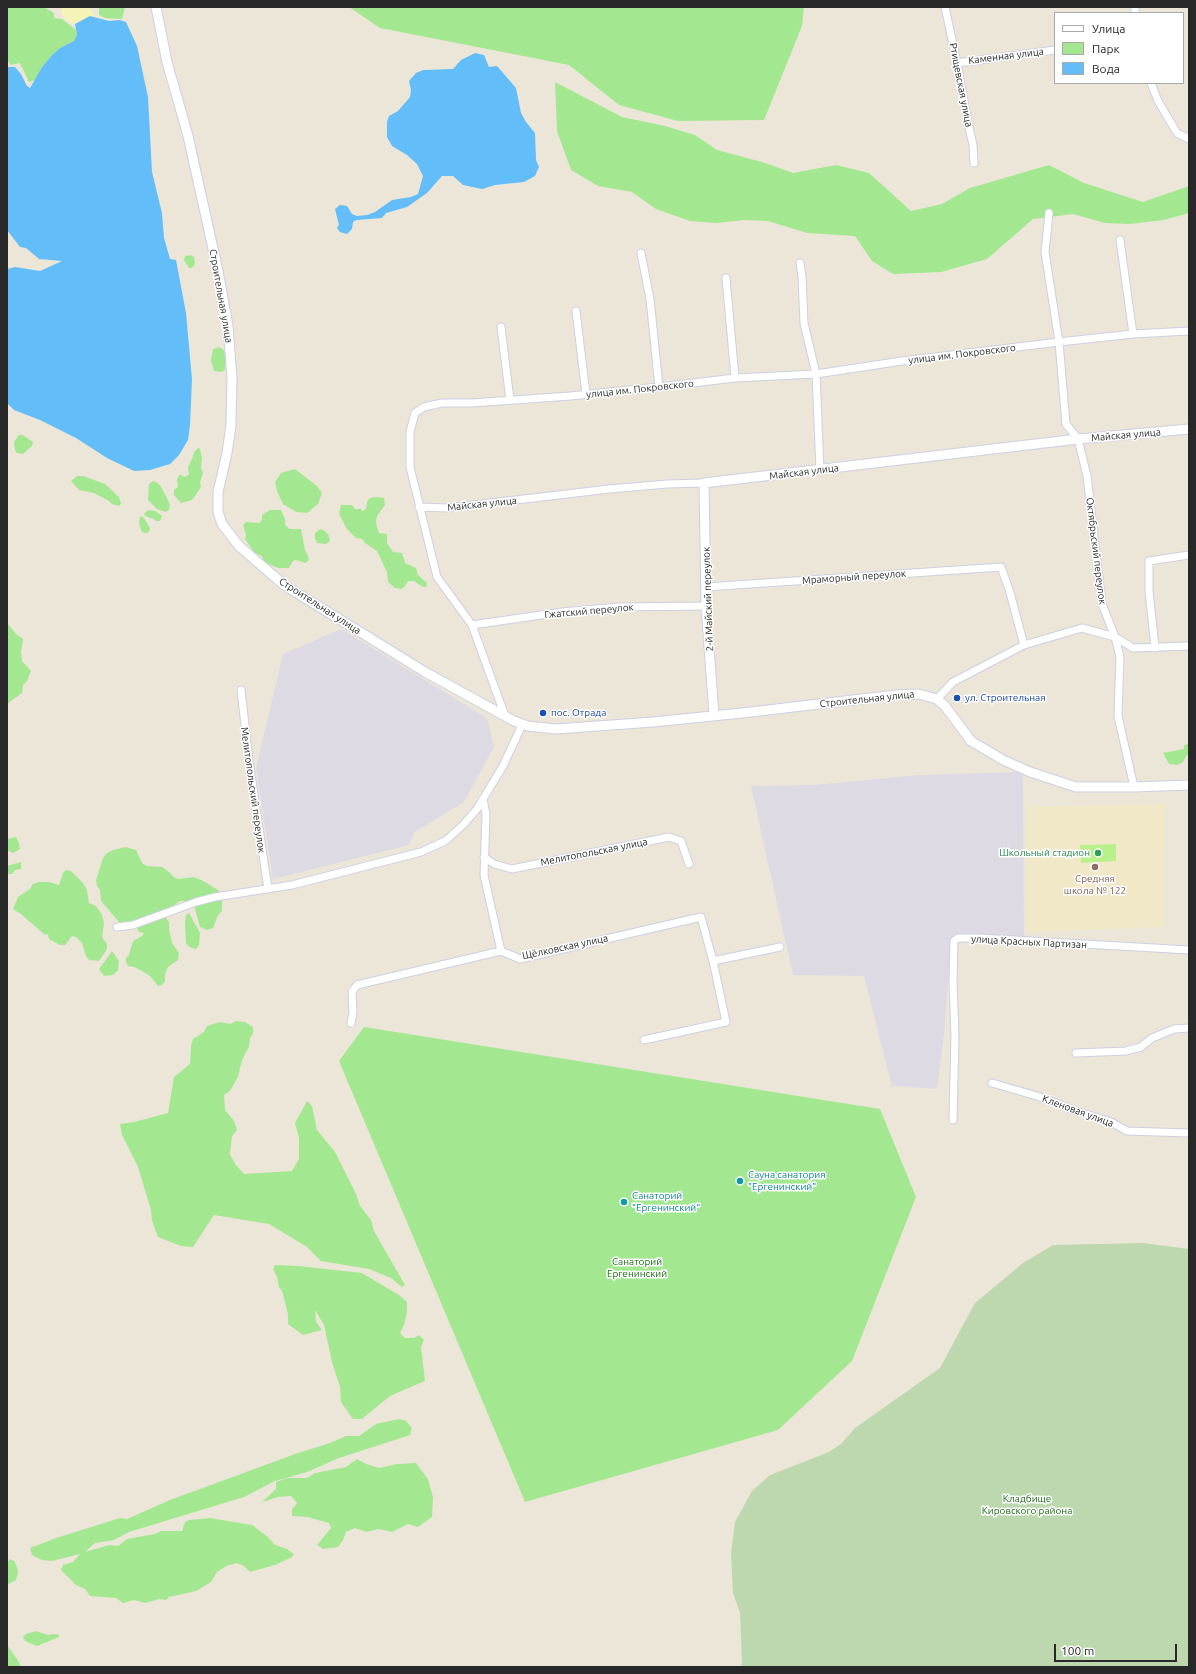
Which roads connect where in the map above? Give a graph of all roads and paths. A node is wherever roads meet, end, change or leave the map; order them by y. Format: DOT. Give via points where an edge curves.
graph roads {
  1 [pos="156,7"];
  2 [pos="945,7"];
  3 [pos="1054,50"];
  4 [pos="957,63"];
  5 [pos="1151,84"];
  6 [pos="1189,139"];
  7 [pos="974,163"];
  8 [pos="1049,214"];
  9 [pos="1120,240"];
  10 [pos="641,253"];
  11 [pos="800,263"];
  12 [pos="726,278"];
  13 [pos="576,311"];
  14 [pos="502,327"];
  15 [pos="1189,331"];
  16 [pos="1134,334"];
  17 [pos="1059,341"];
  18 [pos="816,374"];
  19 [pos="735,378"];
  20 [pos="659,388"];
  21 [pos="586,394"];
  22 [pos="510,400"];
  23 [pos="1189,429"];
  24 [pos="1078,439"];
  25 [pos="820,470"];
  26 [pos="704,483"];
  27 [pos="419,507"];
  28 [pos="1189,555"];
  29 [pos="706,587"];
  30 [pos="706,606"];
  31 [pos="472,625"];
  32 [pos="1115,637"];
  33 [pos="1024,646"];
  34 [pos="1189,646"];
  35 [pos="1155,648"];
  36 [pos="241,690"];
  37 [pos="937,699"];
  38 [pos="714,715"];
  39 [pos="506,716"];
  40 [pos="522,724"];
  41 [pos="1189,785"];
  42 [pos="1134,788"];
  43 [pos="483,799"];
  44 [pos="484,857"];
  45 [pos="689,864"];
  46 [pos="268,889"];
  47 [pos="117,927"];
  48 [pos="780,946"];
  49 [pos="1189,950"];
  50 [pos="501,951"];
  51 [pos="713,961"];
  52 [pos="351,1023"];
  53 [pos="1189,1028"];
  54 [pos="644,1040"];
  55 [pos="1076,1053"];
  56 [pos="992,1083"];
  57 [pos="953,1120"];
  58 [pos="1189,1133"];
  1 -- 39 [label="street, Строительная улица" via="220,279 230,346 231,426 218,497 218,512 222,524 239,546 284,585 425,672"];
  2 -- 4 [label="street, Ртищевская улица"];
  3 -- 4 [label="street, Каменная улица"];
  4 -- 7 [label="street, Ртищевская улица" via="974,145"];
  5 -- 6 [label="street" via="1158,101 1177,133"];
  8 -- 17 [label="street, Октябрьский переулок" via="1045,252"];
  9 -- 16 [label="street"];
  10 -- 20 [label="street" via="650,299"];
  11 -- 18 [label="street" via="804,323"];
  12 -- 19 [label="street"];
  13 -- 21 [label="street"];
  14 -- 22 [label="street"];
  15 -- 16 [label="street, улица им. Покровского"];
  16 -- 17 [label="street, улица им. Покровского"];
  17 -- 18 [label="street, улица им. Покровского"];
  17 -- 24 [label="street, Октябрьский переулок" via="1066,424"];
  18 -- 19 [label="street, улица им. Покровского"];
  18 -- 25 [label="street"];
  19 -- 20 [label="street, улица им. Покровского"];
  20 -- 21 [label="street, улица им. Покровского"];
  21 -- 22 [label="street, улица им. Покровского"];
  22 -- 27 [label="street, улица им. Покровского" via="442,403 424,407 415,413 410,432 410,466"];
  23 -- 24 [label="street, Майская улица"];
  24 -- 25 [label="street, Майская улица"];
  24 -- 32 [label="street, Октябрьский переулок" via="1087,476 1102,604"];
  25 -- 26 [label="street, Майская улица"];
  26 -- 27 [label="street, Майская улица" via="609,489 448,508"];
  26 -- 29 [label="street, 2-й Майский переулок"];
  27 -- 31 [label="street, улица им. Покровского" via="437,578"];
  28 -- 35 [label="street" via="1149,561 1149,591"];
  29 -- 30 [label="street, 2-й Майский переулок"];
  29 -- 33 [label="street, Мраморный переулок" via="1001,567"];
  30 -- 31 [label="street, Гжатский переулок" via="619,607"];
  30 -- 38 [label="street, 2-й Майский переулок"];
  31 -- 39 [label="street, улица им. Покровского"];
  32 -- 33 [label="street" via="1082,628"];
  32 -- 35 [label="street" via="1133,648"];
  32 -- 42 [label="street, Октябрьский переулок" via="1120,657 1118,716"];
  33 -- 37 [label="street" via="953,682"];
  34 -- 35 [label="street"];
  36 -- 46 [label="street, Мелитопольский переулок"];
  37 -- 38 [label="street, Строительная улица" via="919,694 896,695"];
  37 -- 42 [label="street" via="971,741 1003,760 1076,787"];
  38 -- 40 [label="street, Строительная улица" via="556,729"];
  39 -- 40 [label="street, Строительная улица"];
  40 -- 43 [label="street" via="503,766"];
  41 -- 42 [label="street"];
  43 -- 44 [label="street" via="486,814"];
  43 -- 46 [label="street" via="463,826 445,841 421,852"];
  44 -- 45 [label="street, Мелитопольская улица" via="494,864 512,869 669,837 681,841"];
  44 -- 50 [label="street" via="484,875"];
  46 -- 47 [label="street" via="196,902 133,925"];
  48 -- 51 [label="street"];
  49 -- 57 [label="street, улица Красных Партизан" via="958,938 954,941"];
  50 -- 51 [label="street, Щёлковская улица" via="520,959 701,917"];
  50 -- 52 [label="street" via="357,985 352,992"];
  51 -- 54 [label="street" via="726,1022"];
  53 -- 55 [label="street" via="1174,1029 1126,1051"];
  56 -- 58 [label="street, Кленовая улица" via="1111,1122 1128,1131"];
}
